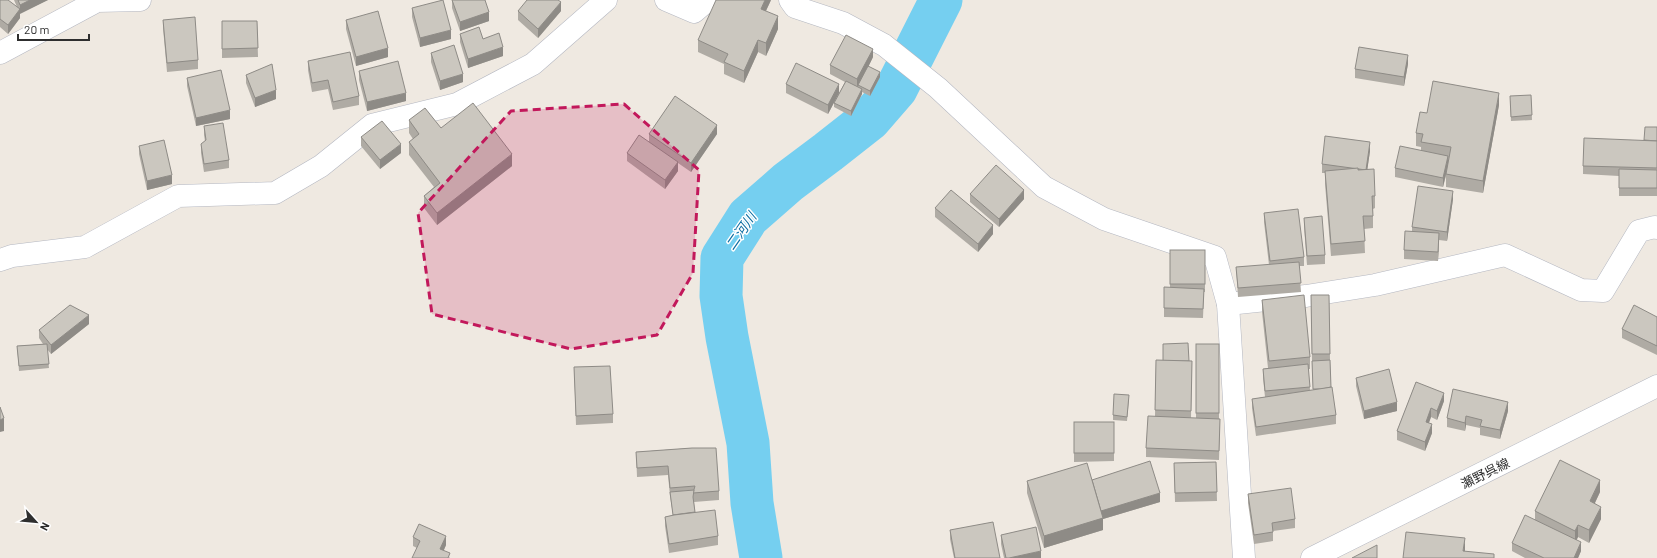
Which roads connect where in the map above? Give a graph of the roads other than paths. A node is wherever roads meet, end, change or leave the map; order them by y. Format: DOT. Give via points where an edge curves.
graph roads {
  1 [pos="97,0"];
  2 [pos="140,0"];
  3 [pos="606,0"];
  4 [pos="666,0"];
  5 [pos="708,0"];
  6 [pos="790,0"];
  7 [pos="0,53"];
  8 [pos="1657,228"];
  9 [pos="0,260"];
  10 [pos="1228,304"];
  11 [pos="1657,386"];
  12 [pos="1244,558"];
  13 [pos="1312,558"];
  1 -- 2 [label="street"];
  1 -- 7 [label="street"];
  3 -- 9 [label="street" via="533,64 457,104 372,124 321,166 275,193 178,196 85,247 12,256"];
  4 -- 5 [label="street" via="694,12"];
  6 -- 10 [label="street" via="795,6 843,23 884,45 938,88 1044,187 1104,219 1215,257"];
  8 -- 10 [label="street" via="1639,232 1604,291 1581,290 1505,255 1375,285 1306,296"];
  10 -- 12 [label="street"];
  11 -- 13 [label="street, 瀬野呉線"];
}
